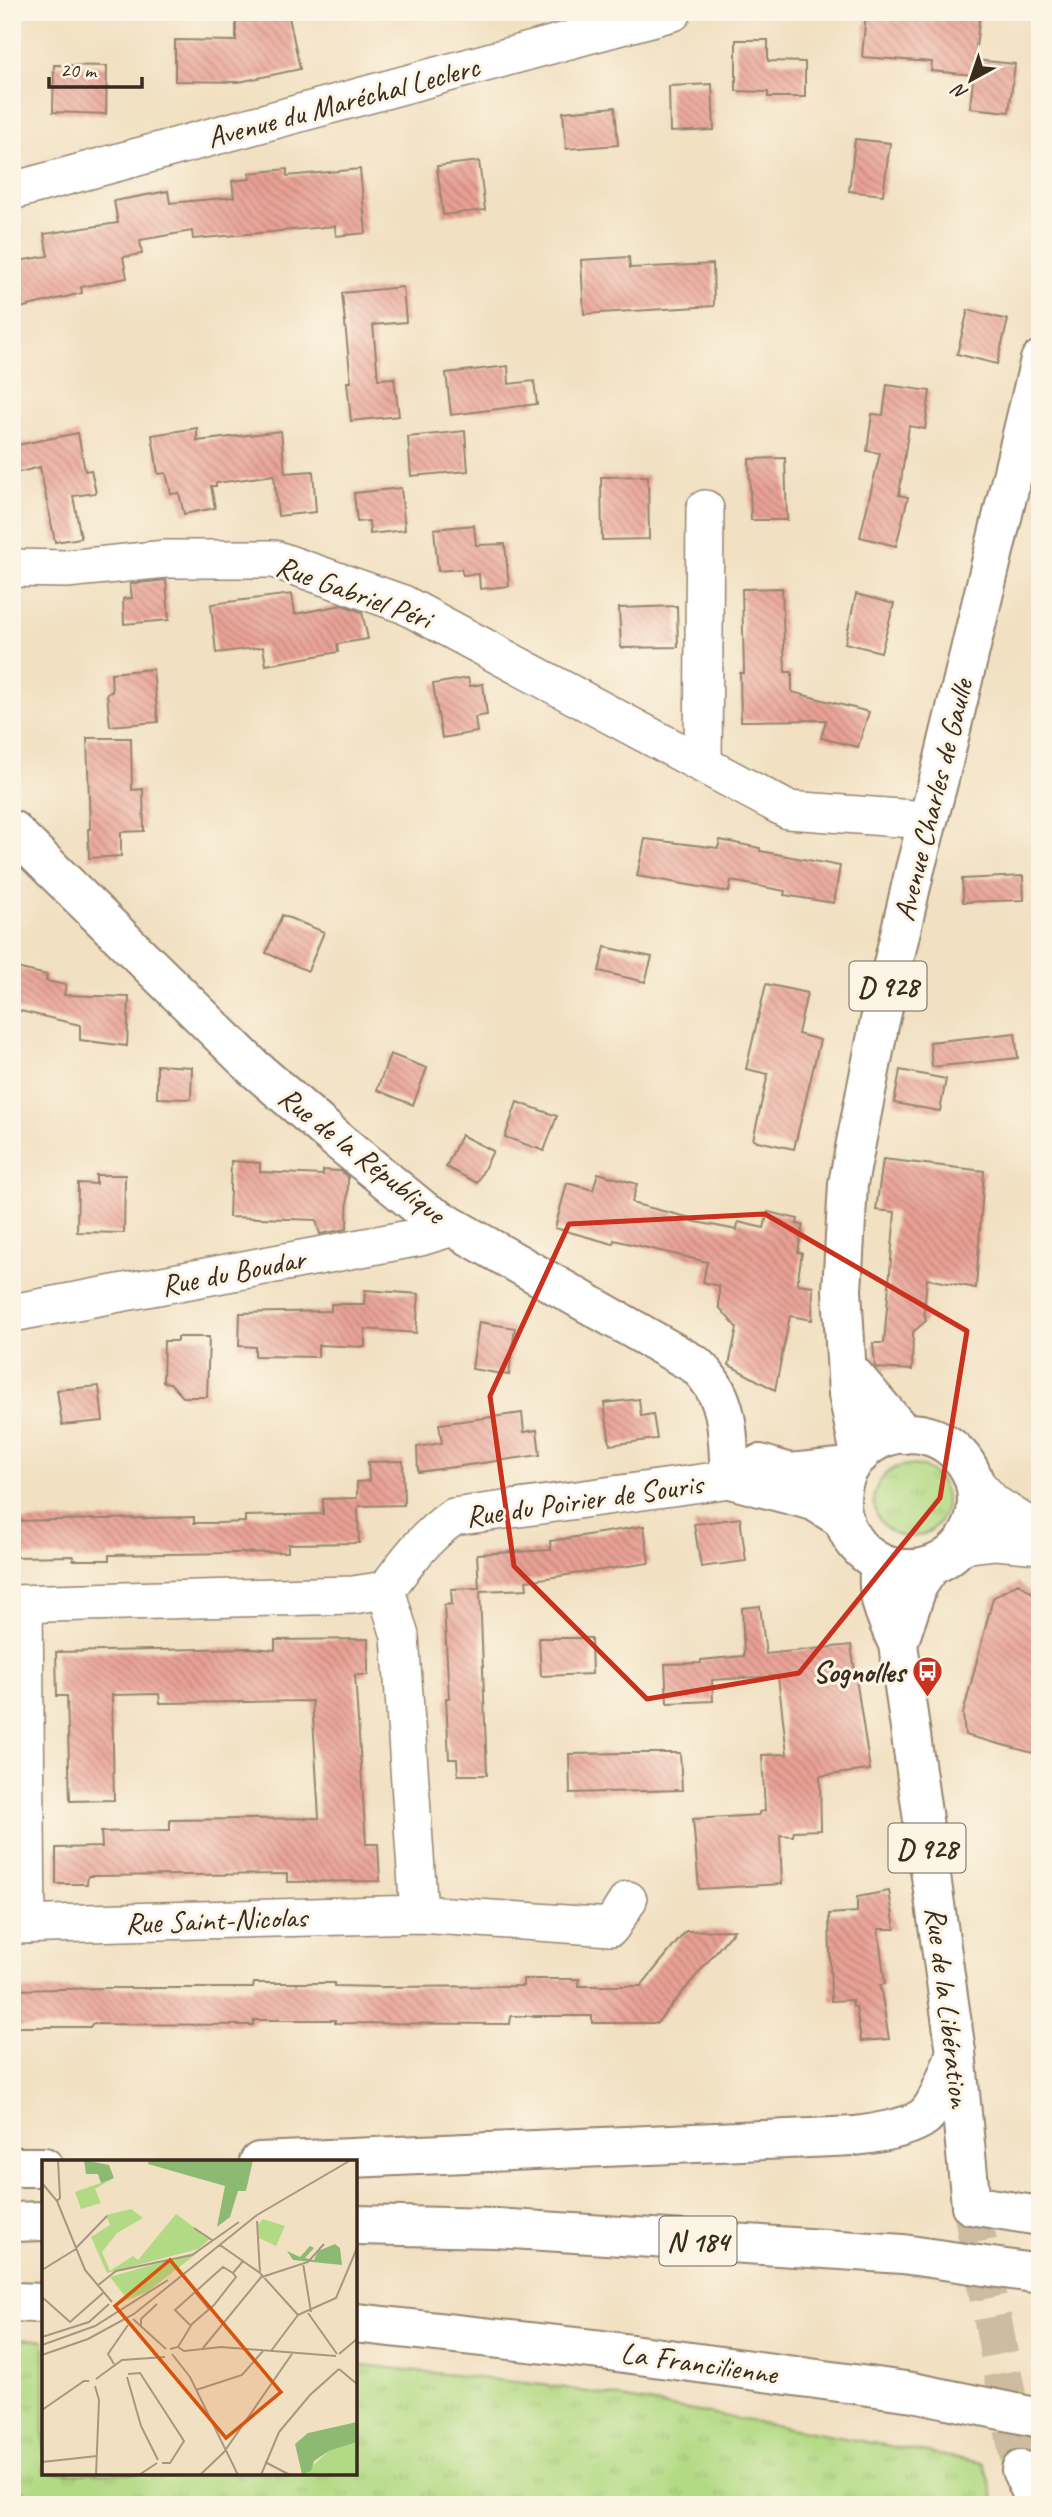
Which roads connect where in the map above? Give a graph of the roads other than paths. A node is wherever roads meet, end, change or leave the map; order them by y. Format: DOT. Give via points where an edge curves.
graph roads {
  1 [pos="673,12"];
  2 [pos="12,191"];
  3 [pos="1040,360"];
  4 [pos="705,509"];
  5 [pos="12,568"];
  6 [pos="703,764"];
  7 [pos="928,820"];
  8 [pos="12,830"];
  9 [pos="453,1227"];
  10 [pos="12,1313"];
  11 [pos="848,1369"];
  12 [pos="904,1434"];
  13 [pos="855,1461"];
  14 [pos="729,1469"];
  15 [pos="975,1483"];
  16 [pos="844,1520"];
  17 [pos="1040,1532"];
  18 [pos="962,1545"];
  19 [pos="1040,1545"];
  20 [pos="880,1563"];
  21 [pos="931,1566"];
  22 [pos="386,1590"];
  23 [pos="18,1604"];
  24 [pos="898,1644"];
  25 [pos="628,1900"];
  26 [pos="419,1914"];
  27 [pos="20,1925"];
  28 [pos="956,2052"];
  29 [pos="304,2160"];
  30 [pos="42,2167"];
  31 [pos="12,2168"];
  32 [pos="1040,2216"];
  33 [pos="42,2221"];
  34 [pos="12,2222"];
  35 [pos="357,2225"];
  36 [pos="1040,2274"];
  37 [pos="12,2302"];
  38 [pos="42,2303"];
  39 [pos="357,2323"];
  40 [pos="1040,2418"];
  1 -- 2 [label="street, Avenue du Maréchal Leclerc"];
  3 -- 7 [label="main road, Avenue Charles de Gaulle / D 928"];
  4 -- 6 [label="street"];
  5 -- 6 [label="street, Rue Gabriel Péri" via="65,569 166,559 274,559 403,604"];
  6 -- 7 [label="street, Rue Gabriel Péri" via="788,810"];
  7 -- 11 [label="main road, Avenue Charles de Gaulle / D 928" via="879,1025 848,1184 842,1290"];
  8 -- 9 [label="main road, Rue de la République" via="253,1067 424,1210"];
  9 -- 10 [label="street, Rue du Boudar"];
  9 -- 14 [label="main road, Rue de la République" via="696,1365 718,1393 729,1431"];
  11 -- 12 [label="main road"];
  11 -- 13 [label="main road, Avenue Charles de Gaulle"];
  12 -- 13 [label="main road" via="873,1444"];
  12 -- 15 [label="main road" via="927,1436 948,1446 965,1462"];
  13 -- 14 [label="main road, Rue du Poirier de Souris" via="790,1473 748,1461"];
  13 -- 16 [label="main road" via="844,1484"];
  14 -- 16 [label="main road, Rue du Poirier de Souris" via="814,1502"];
  14 -- 22 [label="street, Rue du Poirier de Souris" via="453,1517 417,1547"];
  15 -- 17 [label="street" via="993,1503"];
  15 -- 18 [label="main road" via="978,1505"];
  16 -- 20 [label="main road" via="858,1545"];
  18 -- 19 [label="street" via="995,1541"];
  18 -- 21 [label="main road"];
  20 -- 21 [label="main road" via="897,1568"];
  20 -- 24 [label="main road, Rue de la Libération / D 928" via="877,1581 882,1611"];
  21 -- 24 [label="main road, Rue de la Libération" via="918,1585"];
  22 -- 23 [label="street" via="352,1595"];
  22 -- 26 [label="street" via="400,1636"];
  23 -- 27 [label="street"];
  24 -- 28 [label="main road, Rue de la Libération / D 928"];
  25 -- 26 [label="street, Rue Saint-Nicolas" via="611,1927"];
  26 -- 27 [label="street, Rue Saint-Nicolas"];
  28 -- 29 [label="main road" via="939,2095 924,2117 886,2132"];
  28 -- 32 [label="main road, Rue de la Libération / D 928" via="971,2205"];
  30 -- 31 [label="main road"];
  33 -- 34 [label="main road"];
  35 -- 36 [label="main road, N 184" via="495,2228 903,2254"];
  37 -- 38 [label="main road"];
  39 -- 40 [label="main road, La Francilienne" via="602,2350 913,2392"];
}
